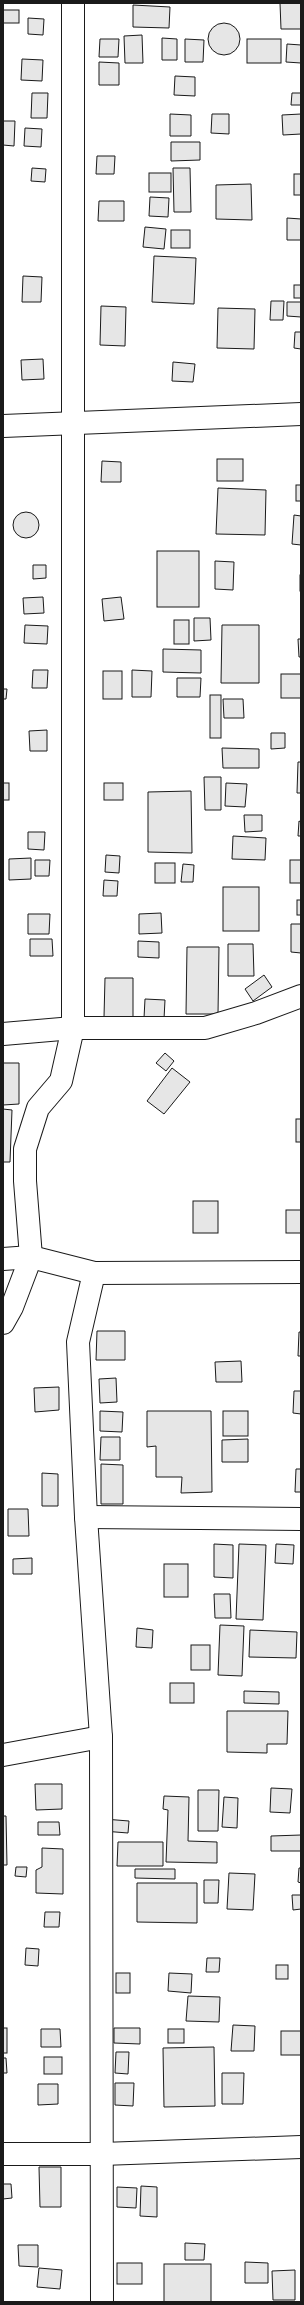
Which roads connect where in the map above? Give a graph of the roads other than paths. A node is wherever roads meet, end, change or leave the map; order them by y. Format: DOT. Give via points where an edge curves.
graph roads {
  1 [pos="73,3"];
  2 [pos="301,414"];
  3 [pos="72,423"];
  4 [pos="3,426"];
  5 [pos="301,996"];
  6 [pos="72,1028"];
  7 [pos="3,1034"];
  8 [pos="31,1257"];
  9 [pos="3,1259"];
  10 [pos="301,1272"];
  11 [pos="94,1273"];
  12 [pos="3,1323"];
  13 [pos="86,1517"];
  14 [pos="301,1519"];
  15 [pos="101,1737"];
  16 [pos="3,1755"];
  17 [pos="301,2147"];
  18 [pos="3,2154"];
  19 [pos="102,2154"];
  20 [pos="102,2302"];
  1 -- 3 [label="street"];
  2 -- 3 [label="street"];
  3 -- 4 [label="street"];
  3 -- 6 [label="street"];
  5 -- 6 [label="street" via="205,1028"];
  6 -- 7 [label="street"];
  6 -- 8 [label="street" via="61,1081 38,1108 25,1150"];
  8 -- 9 [label="street"];
  8 -- 11 [label="street"];
  8 -- 12 [label="street" via="12,1307"];
  10 -- 11 [label="street"];
  11 -- 13 [label="street" via="78,1342"];
  13 -- 14 [label="street"];
  13 -- 15 [label="street"];
  15 -- 16 [label="street"];
  15 -- 19 [label="street"];
  17 -- 19 [label="street"];
  18 -- 19 [label="street"];
  19 -- 20 [label="street"];
}
